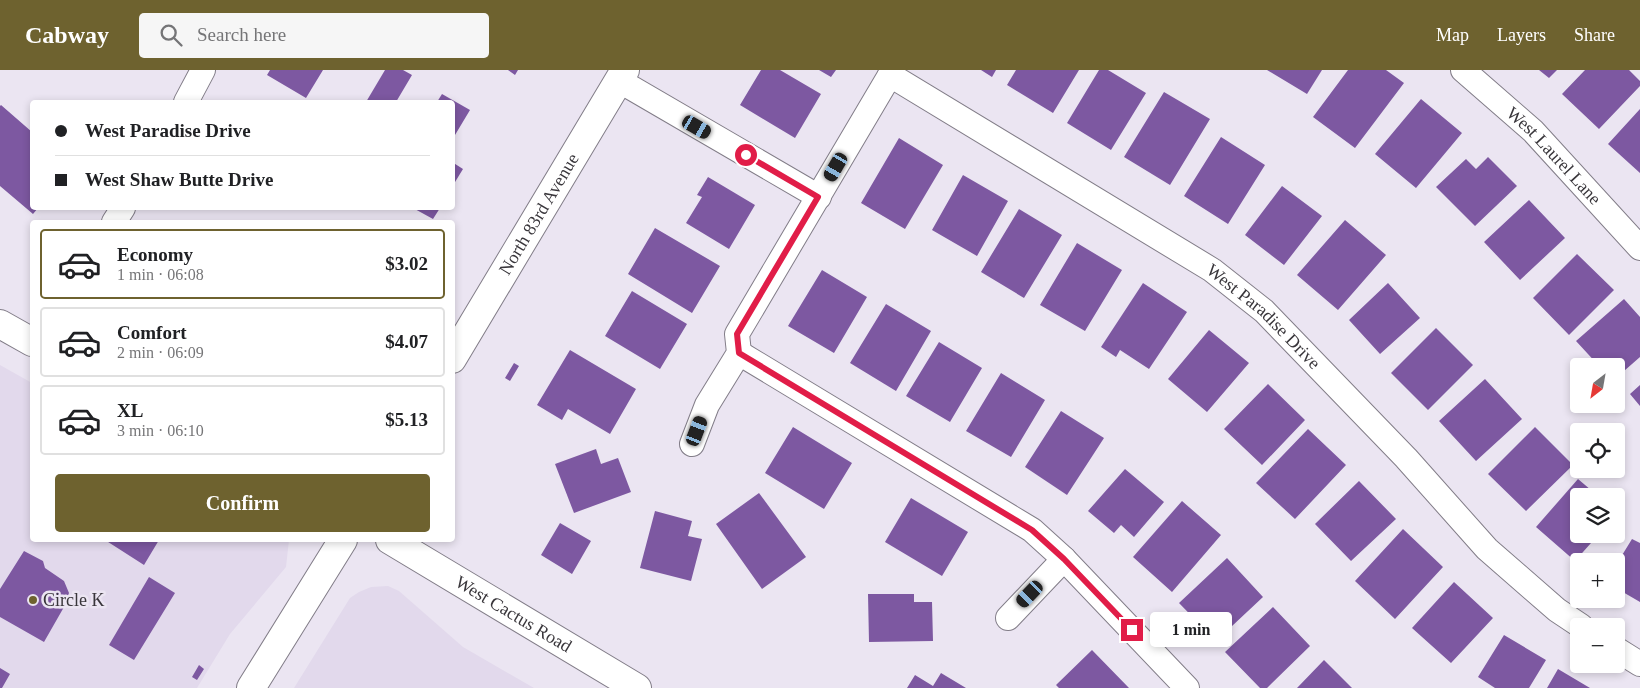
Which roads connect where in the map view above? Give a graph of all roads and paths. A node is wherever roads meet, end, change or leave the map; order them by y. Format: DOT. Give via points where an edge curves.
graph roads {
  1 [pos="202,70"];
  2 [pos="1463,70"];
  3 [pos="892,72"];
  4 [pos="622,75"];
  5 [pos="187,100"];
  6 [pos="818,197"];
  7 [pos="1640,248"];
  8 [pos="0,324"];
  9 [pos="30,341"];
  10 [pos="739,353"];
  11 [pos="455,354"];
  12 [pos="692,444"];
  13 [pos="342,542"];
  14 [pos="393,542"];
  15 [pos="1064,559"];
  16 [pos="1008,618"];
  17 [pos="1570,619"];
  18 [pos="1625,655"];
  19 [pos="1640,664"];
  20 [pos="251,688"];
  21 [pos="637,688"];
  22 [pos="1187,688"];
  1 -- 5 [label="street"];
  2 -- 7 [label="street, West Laurel Lane" via="1533,131"];
  3 -- 6 [label="street"];
  3 -- 17 [label="street, West Paradise Drive" via="1212,270 1264,311 1406,458 1487,549"];
  4 -- 6 [label="street"];
  4 -- 11 [label="main road, North 83rd Avenue"];
  6 -- 10 [label="street" via="737,334"];
  8 -- 9 [label="main road"];
  10 -- 12 [label="street" via="707,404"];
  10 -- 15 [label="street" via="1032,530"];
  13 -- 20 [label="main road"];
  14 -- 21 [label="main road, West Cactus Road"];
  15 -- 16 [label="street"];
  15 -- 22 [label="street"];
  18 -- 19 [label="street"];
}
